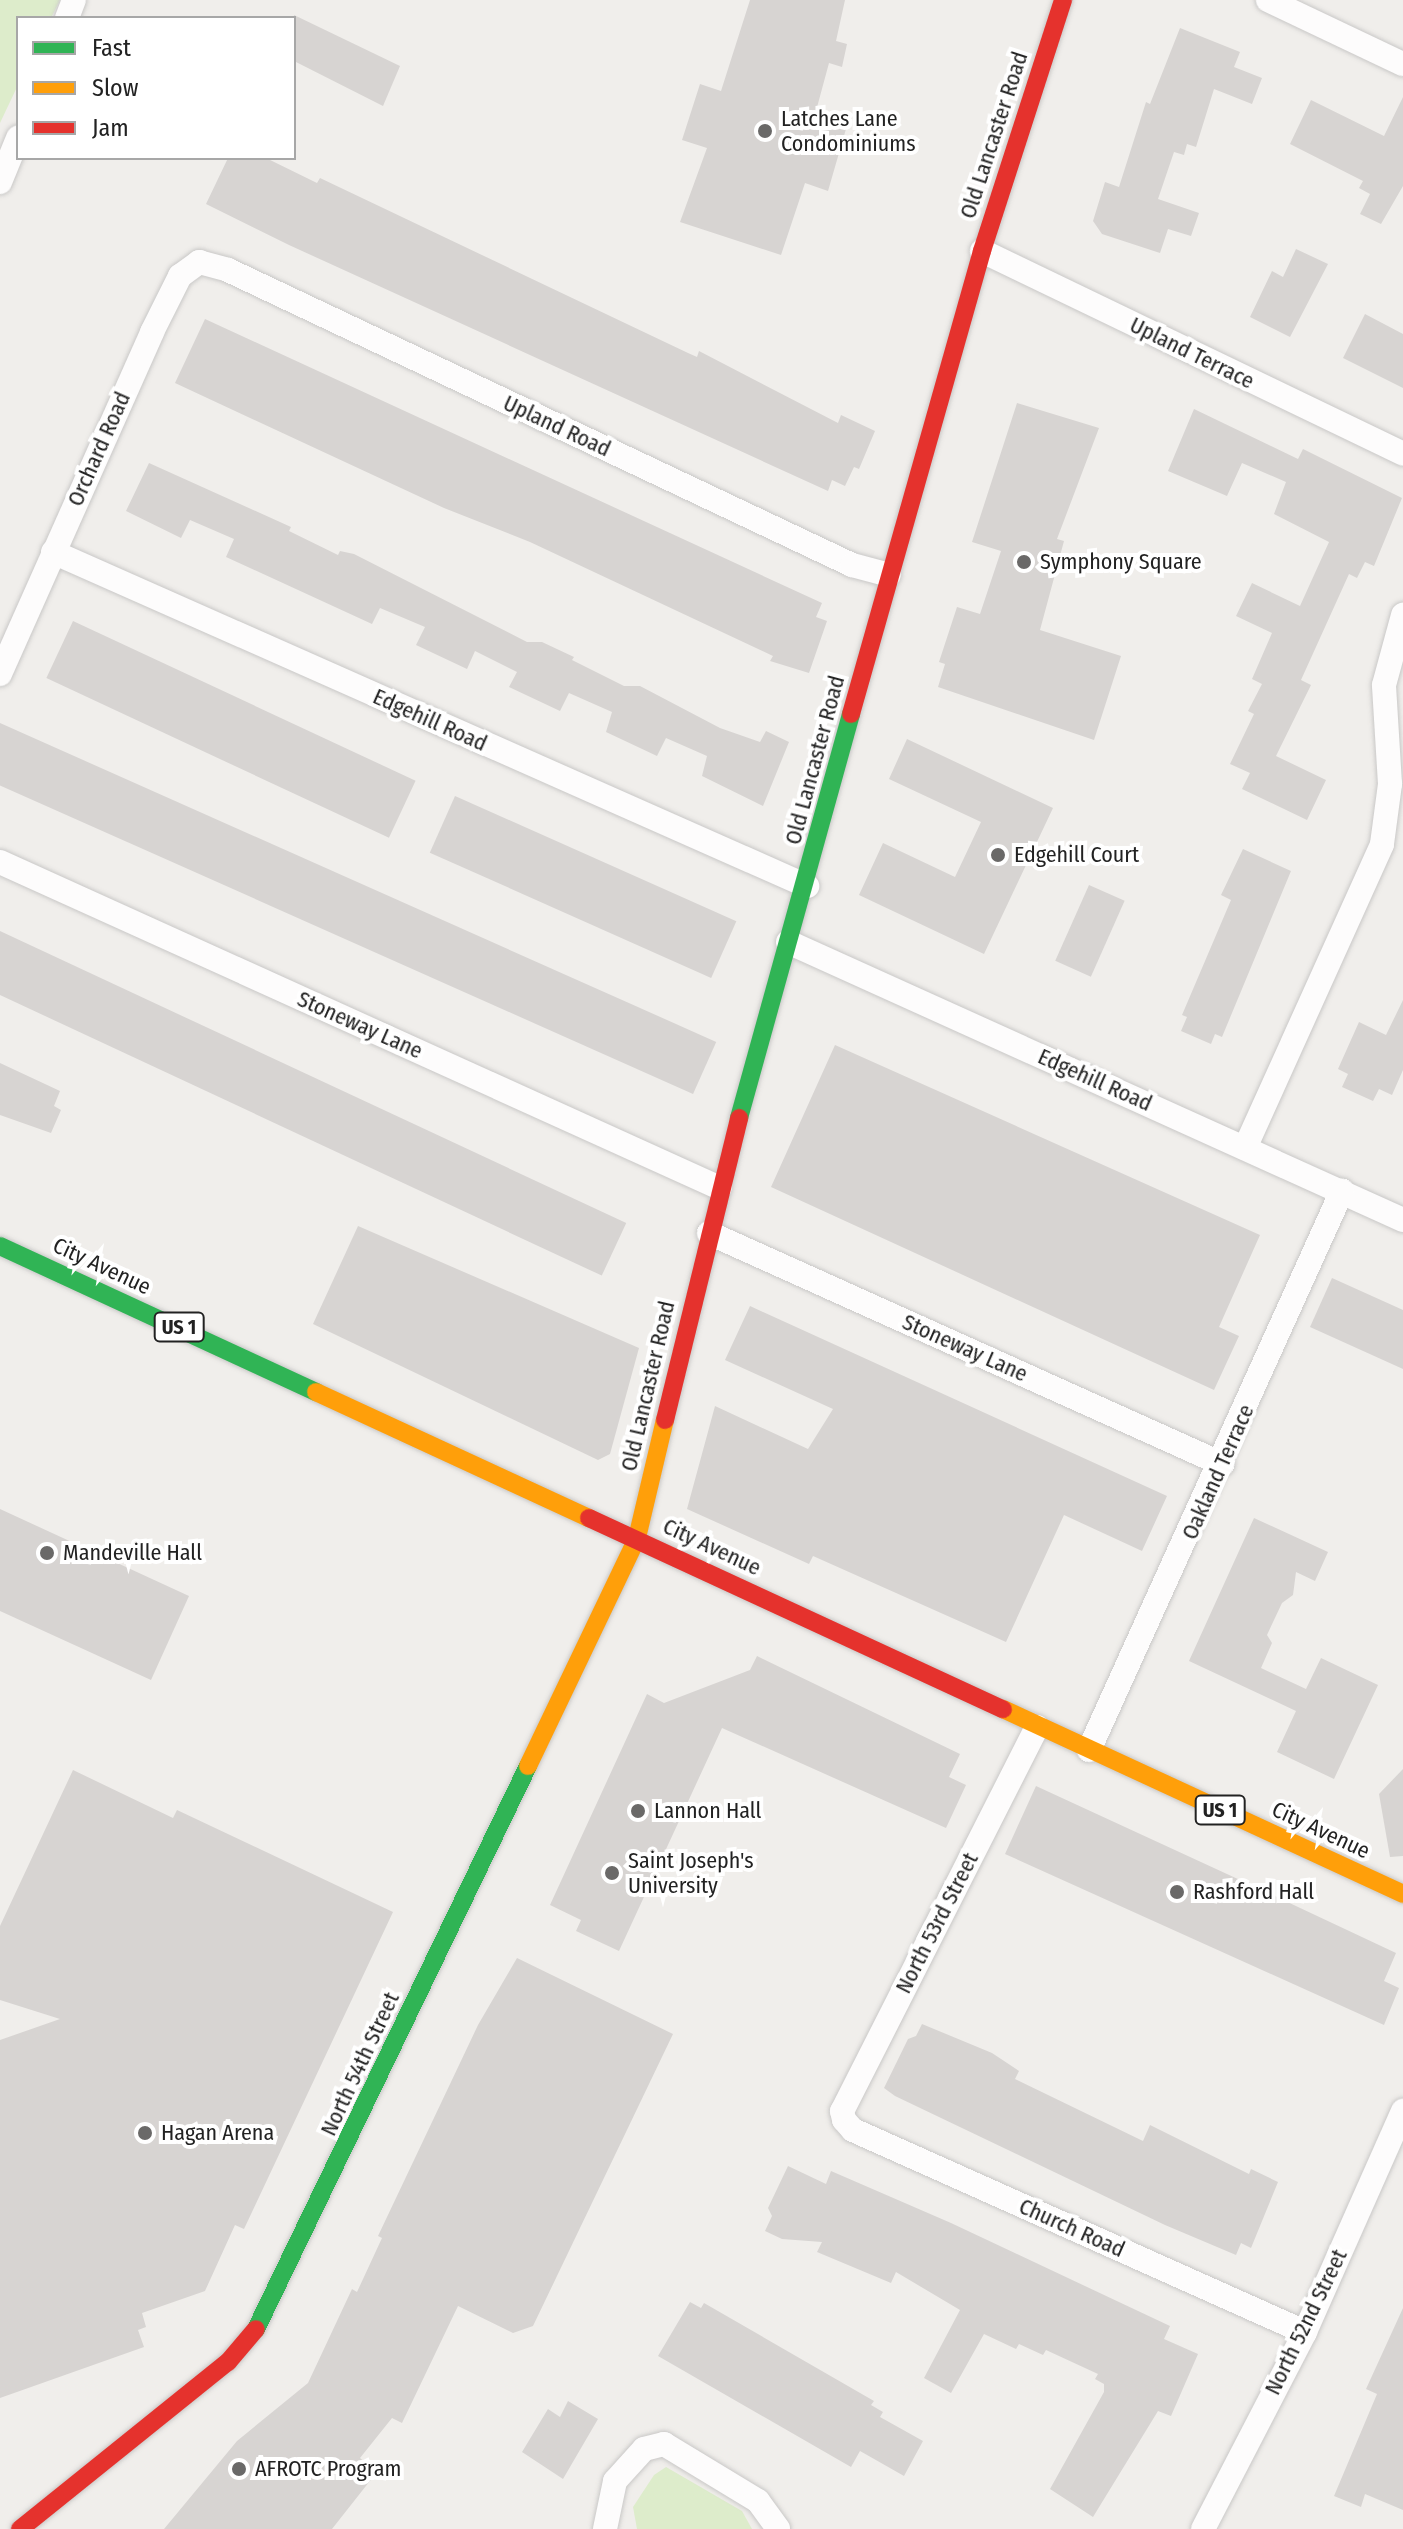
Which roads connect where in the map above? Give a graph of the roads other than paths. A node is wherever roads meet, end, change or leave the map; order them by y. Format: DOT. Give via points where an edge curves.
graph roads {
  1 [pos="1063,0"];
  2 [pos="1268,0"];
  3 [pos="1403,64"];
  4 [pos="16,143"];
  5 [pos="0,182"];
  6 [pos="982,251"];
  7 [pos="228,270"];
  8 [pos="1403,454"];
  9 [pos="53,552"];
  10 [pos="889,575"];
  11 [pos="1403,615"];
  12 [pos="0,674"];
  13 [pos="0,862"];
  14 [pos="807,886"];
  15 [pos="788,942"];
  16 [pos="1245,1148"];
  17 [pos="720,1188"];
  18 [pos="1342,1191"];
  19 [pos="1403,1220"];
  20 [pos="709,1233"];
  21 [pos="0,1246"];
  22 [pos="1222,1464"];
  23 [pos="637,1538"];
  24 [pos="1037,1727"];
  25 [pos="1089,1750"];
  26 [pos="1403,1894"];
  27 [pos="1403,2111"];
  28 [pos="844,2120"];
  29 [pos="1305,2332"];
  30 [pos="20,2529"];
  31 [pos="605,2529"];
  32 [pos="778,2529"];
  33 [pos="1203,2529"];
  1 -- 6 [label="main road, Old Lancaster Road"];
  2 -- 3 [label="street"];
  4 -- 5 [label="street"];
  6 -- 8 [label="street, Upland Terrace"];
  6 -- 10 [label="main road, Old Lancaster Road"];
  7 -- 9 [label="street, Orchard Road" via="199,262 180,276"];
  7 -- 10 [label="street, Upland Road" via="852,565"];
  9 -- 12 [label="street, Orchard Road"];
  9 -- 14 [label="street, Edgehill Road"];
  10 -- 14 [label="main road, Old Lancaster Road"];
  11 -- 16 [label="street" via="1384,685 1390,784 1382,844"];
  13 -- 17 [label="street, Stoneway Lane"];
  14 -- 15 [label="main road, Old Lancaster Road"];
  15 -- 16 [label="street, Edgehill Road"];
  15 -- 17 [label="main road, Old Lancaster Road"];
  16 -- 18 [label="street, Edgehill Road"];
  17 -- 20 [label="main road, Old Lancaster Road"];
  18 -- 19 [label="street, Edgehill Road"];
  18 -- 22 [label="street, Oakland Terrace"];
  20 -- 22 [label="street, Stoneway Lane"];
  20 -- 23 [label="main road, Old Lancaster Road"];
  21 -- 23 [label="main road, City Avenue / US 1"];
  22 -- 25 [label="street, Oakland Terrace"];
  23 -- 24 [label="main road, City Avenue / US 1"];
  23 -- 30 [label="main road, North 54th Street" via="263,2320 228,2362"];
  24 -- 25 [label="main road, City Avenue / US 1"];
  24 -- 28 [label="street, North 53rd Street" via="842,2111"];
  25 -- 26 [label="main road, City Avenue / US 1"];
  27 -- 29 [label="street, North 52nd Street"];
  28 -- 29 [label="street, Church Road" via="853,2130"];
  29 -- 33 [label="street, North 52nd Street"];
  31 -- 32 [label="street" via="615,2481 644,2449 664,2444 758,2501"];
}
